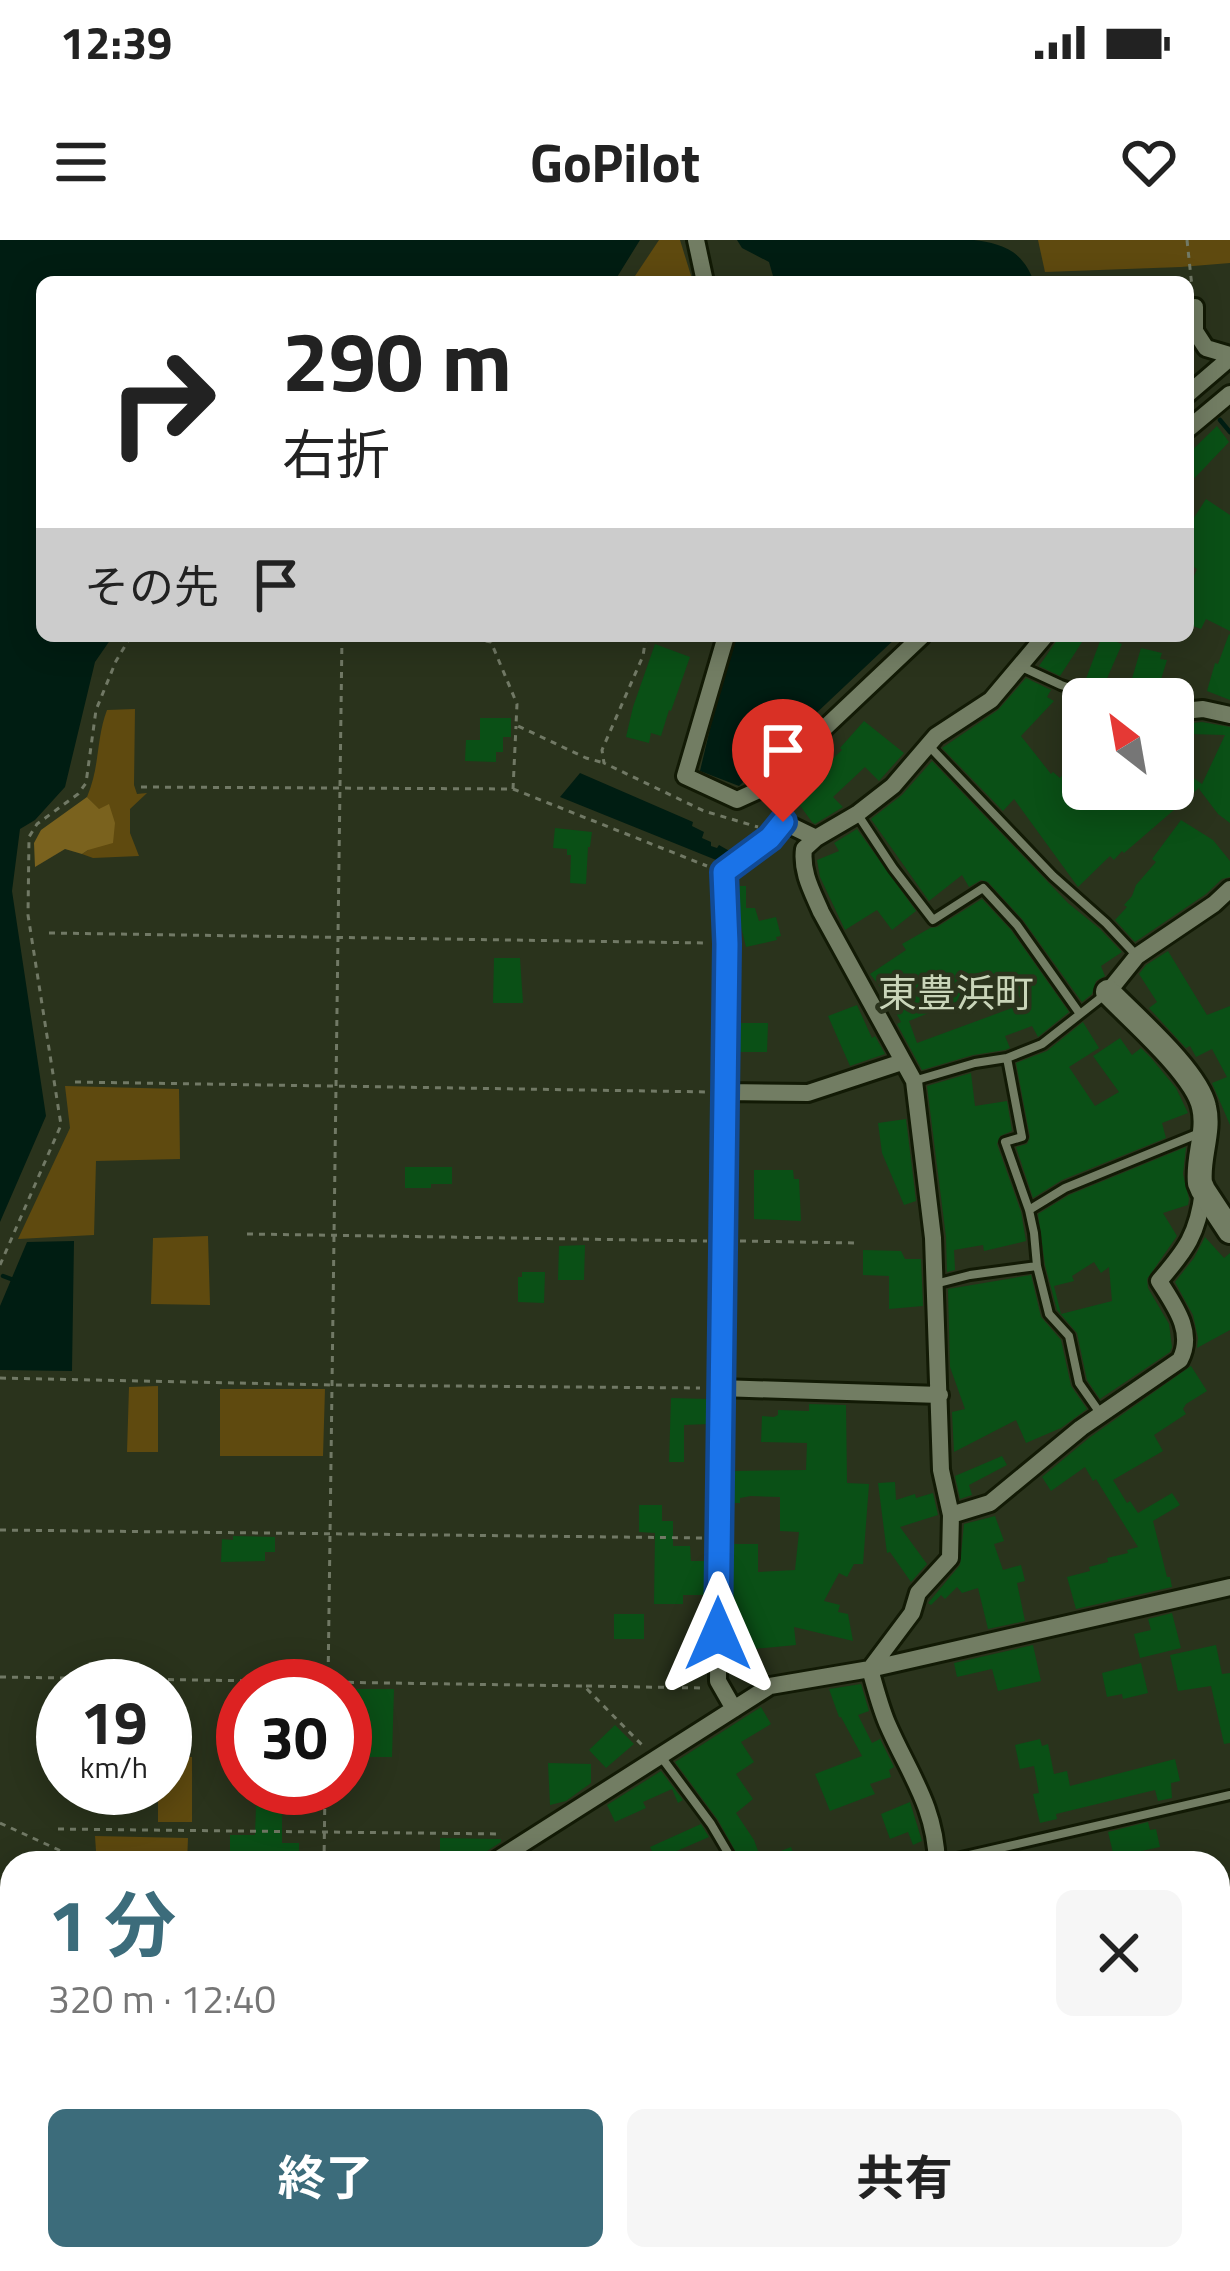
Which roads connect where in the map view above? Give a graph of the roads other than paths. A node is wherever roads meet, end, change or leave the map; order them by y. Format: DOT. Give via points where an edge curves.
graph roads {
  1 [pos="696,240"];
  2 [pos="704,276"];
  3 [pos="1195,307"];
  4 [pos="1194,316"];
  5 [pos="1194,336"];
  6 [pos="1230,356"];
  7 [pos="1194,389"];
  8 [pos="1230,394"];
  9 [pos="1194,424"];
  10 [pos="724,642"];
  11 [pos="916,642"];
  12 [pos="1040,642"];
  13 [pos="1021,667"];
  14 [pos="1062,685"];
  15 [pos="1194,710"];
  16 [pos="1230,715"];
  17 [pos="928,745"];
  18 [pos="857,814"];
  19 [pos="816,838"];
  20 [pos="1230,889"];
  21 [pos="1137,956"];
  22 [pos="1108,992"];
  23 [pos="1080,1013"];
  24 [pos="1007,1058"];
  25 [pos="902,1062"];
  26 [pos="914,1081"];
  27 [pos="725,1093"];
  28 [pos="1204,1132"];
  29 [pos="1203,1190"];
  30 [pos="1029,1210"];
  31 [pos="1230,1231"];
  32 [pos="1037,1266"];
  33 [pos="935,1284"];
  34 [pos="720,1388"];
  35 [pos="940,1395"];
  36 [pos="1101,1414"];
  37 [pos="951,1514"];
  38 [pos="1230,1587"];
  39 [pos="870,1669"];
  40 [pos="734,1709"];
  41 [pos="661,1757"];
  42 [pos="1230,1795"];
  43 [pos="510,1851"];
  44 [pos="727,1851"];
  45 [pos="937,1851"];
  46 [pos="989,1851"];
  1 -- 2 [label="street"];
  3 -- 4 [label="street"];
  5 -- 6 [label="street"];
  6 -- 7 [label="street"];
  8 -- 9 [label="street"];
  10 -- 11 [label="street" via="685,776 737,800 760,790"];
  12 -- 13 [label="street"];
  13 -- 14 [label="lane"];
  13 -- 17 [label="street" via="991,700"];
  15 -- 16 [label="street"];
  17 -- 18 [label="street"];
  17 -- 21 [label="lane"];
  18 -- 19 [label="street"];
  18 -- 23 [label="lane" via="933,920 983,888"];
  19 -- 25 [label="street" via="802,860 808,883"];
  19 -- 27 [label="street" via="783,822 724,872"];
  20 -- 21 [label="street"];
  21 -- 22 [label="street"];
  22 -- 23 [label="lane"];
  22 -- 28 [label="main road" via="1197,1089"];
  23 -- 24 [label="lane" via="1042,1044"];
  24 -- 26 [label="lane"];
  24 -- 30 [label="lane" via="1022,1137 1005,1142"];
  25 -- 26 [label="street"];
  25 -- 27 [label="street" via="808,1093"];
  26 -- 33 [label="street"];
  27 -- 34 [label="street"];
  28 -- 29 [label="main road"];
  28 -- 30 [label="lane"];
  29 -- 31 [label="main road"];
  29 -- 36 [label="street" via="1193,1237 1159,1281 1185,1330 1185,1354"];
  30 -- 32 [label="lane"];
  32 -- 33 [label="lane"];
  32 -- 36 [label="lane" via="1049,1313 1070,1336 1079,1383"];
  33 -- 35 [label="street"];
  34 -- 35 [label="street"];
  34 -- 40 [label="street" via="718,1681"];
  35 -- 37 [label="street"];
  36 -- 37 [label="street" via="990,1503"];
  37 -- 39 [label="street" via="950,1558"];
  38 -- 39 [label="street"];
  39 -- 40 [label="street" via="770,1686"];
  39 -- 45 [label="street"];
  40 -- 41 [label="street"];
  41 -- 43 [label="street"];
  41 -- 44 [label="lane"];
  42 -- 46 [label="lane"];
}
